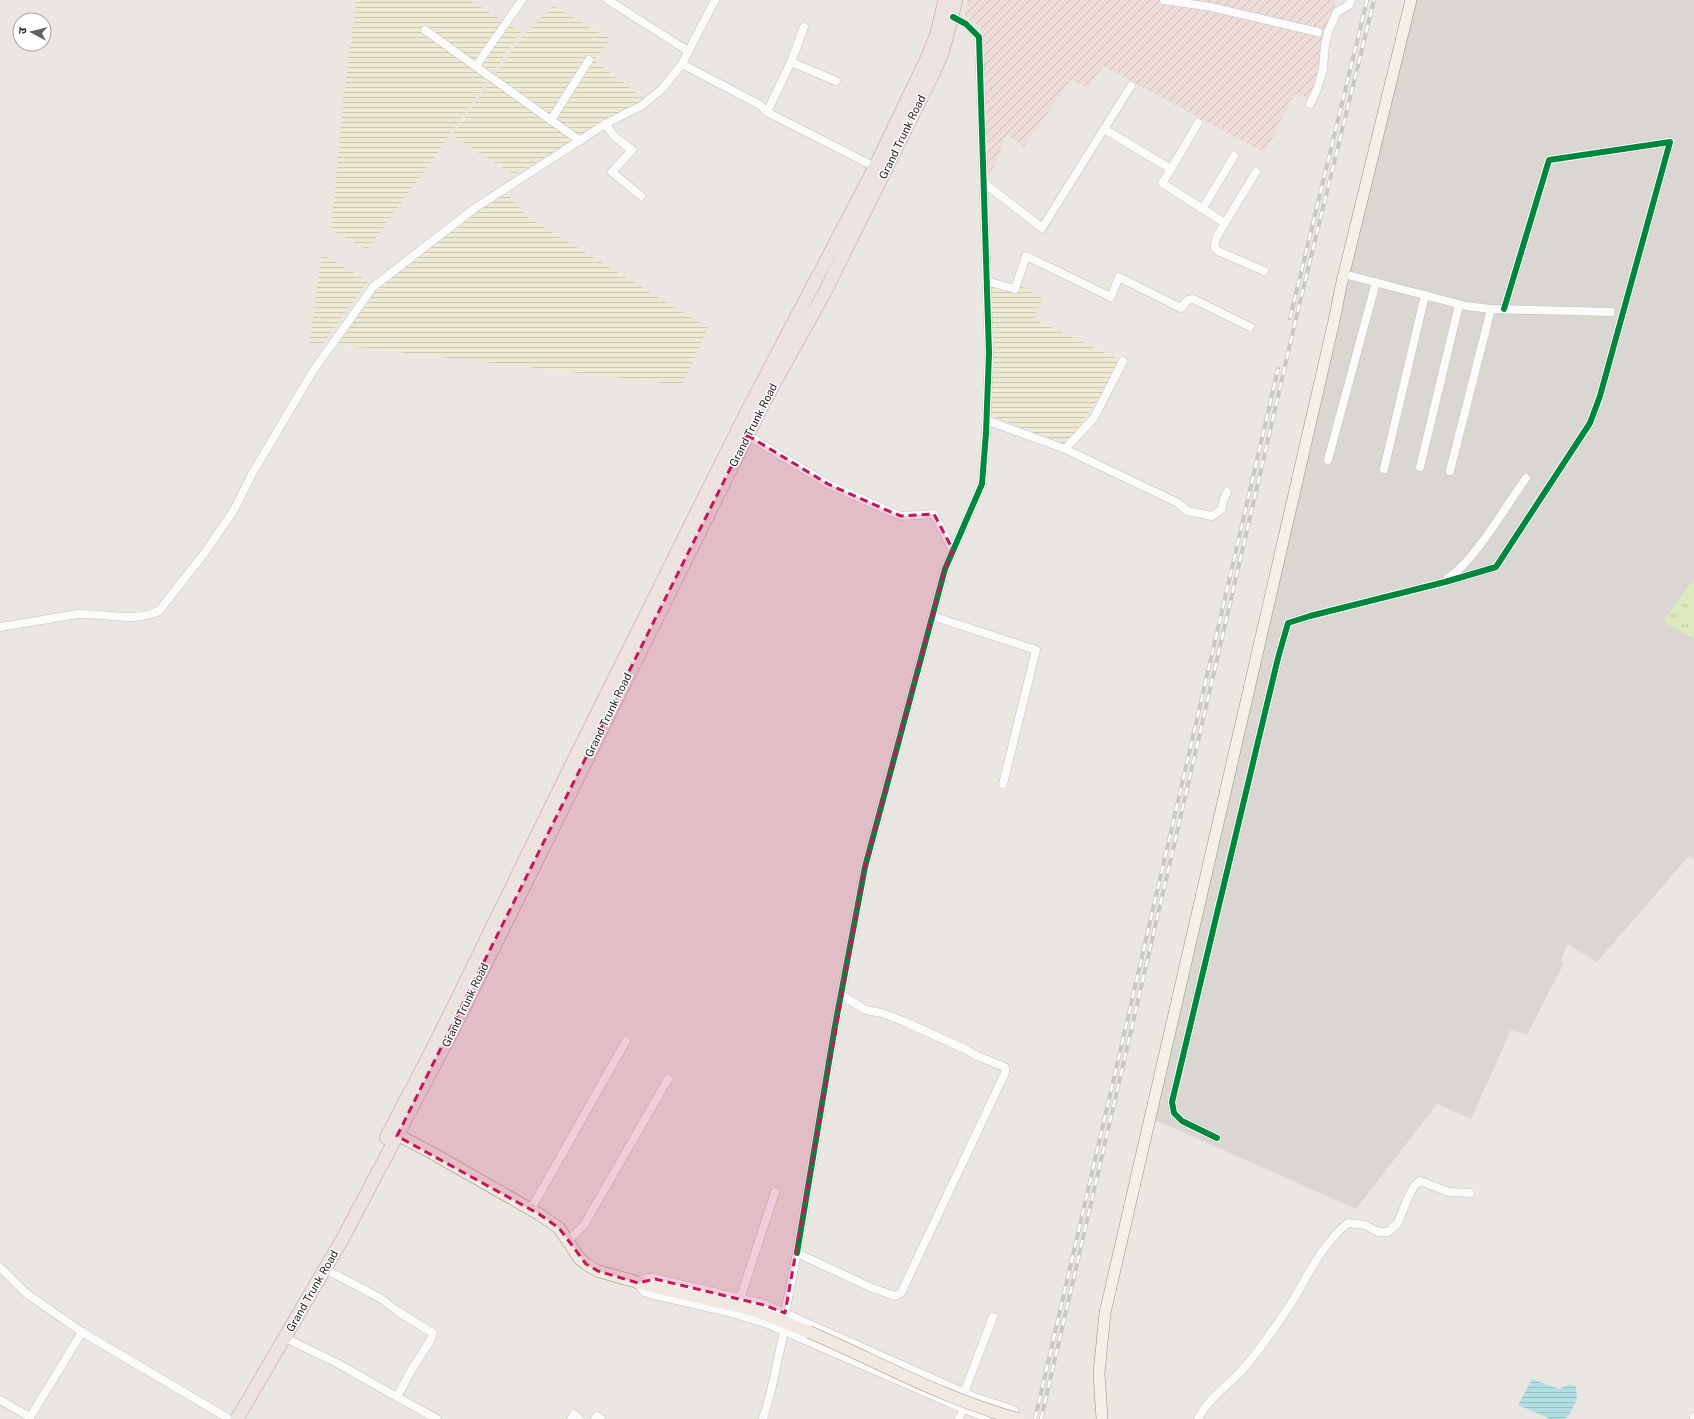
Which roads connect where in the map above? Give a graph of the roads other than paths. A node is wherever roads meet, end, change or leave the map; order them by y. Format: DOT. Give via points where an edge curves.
graph roads {
  1 [pos="522,0"];
  2 [pos="608,0"];
  3 [pos="715,0"];
  4 [pos="945,0"];
  5 [pos="956,0"];
  6 [pos="1164,0"];
  7 [pos="1351,0"];
  8 [pos="1411,0"];
  9 [pos="1211,4"];
  10 [pos="953,17"];
  11 [pos="804,27"];
  12 [pos="425,30"];
  13 [pos="1318,32"];
  14 [pos="688,51"];
  15 [pos="589,60"];
  16 [pos="791,62"];
  17 [pos="682,64"];
  18 [pos="476,66"];
  19 [pos="836,81"];
  20 [pos="1131,86"];
  21 [pos="1310,104"];
  22 [pos="767,112"];
  23 [pos="551,120"];
  24 [pos="605,124"];
  25 [pos="1198,124"];
  26 [pos="1104,129"];
  27 [pos="580,141"];
  28 [pos="1234,156"];
  29 [pos="875,167"];
  30 [pos="1171,169"];
  31 [pos="1256,172"];
  32 [pos="984,183"];
  33 [pos="641,196"];
  34 [pos="1203,208"];
  35 [pos="1225,223"];
  36 [pos="1264,271"];
  37 [pos="1344,274"];
  38 [pos="986,281"];
  39 [pos="1376,282"];
  40 [pos="1425,295"];
  41 [pos="1459,304"];
  42 [pos="1504,308"];
  43 [pos="1491,309"];
  44 [pos="1611,312"];
  45 [pos="1250,327"];
  46 [pos="1123,360"];
  47 [pos="986,420"];
  48 [pos="747,435"];
  49 [pos="1065,450"];
  50 [pos="1328,460"];
  51 [pos="1420,467"];
  52 [pos="1384,469"];
  53 [pos="1450,471"];
  54 [pos="1526,478"];
  55 [pos="1227,492"];
  56 [pos="953,550"];
  57 [pos="1441,583"];
  58 [pos="932,616"];
  59 [pos="0,627"];
  60 [pos="1003,784"];
  61 [pos="841,995"];
  62 [pos="626,1040"];
  63 [pos="668,1079"];
  64 [pos="394,1134"];
  65 [pos="1217,1138"];
  66 [pos="775,1192"];
  67 [pos="1470,1193"];
  68 [pos="531,1209"];
  69 [pos="568,1242"];
  70 [pos="796,1253"];
  71 [pos="0,1267"];
  72 [pos="325,1269"];
  73 [pos="638,1283"];
  74 [pos="740,1299"];
  75 [pos="785,1314"];
  76 [pos="993,1317"];
  77 [pos="784,1331"];
  78 [pos="82,1332"];
  79 [pos="285,1338"];
  80 [pos="964,1394"];
  81 [pos="397,1397"];
  82 [pos="0,1400"];
  83 [pos="962,1407"];
  84 [pos="29,1418"];
  85 [pos="229,1419"];
  86 [pos="237,1419"];
  87 [pos="437,1419"];
  88 [pos="571,1419"];
  89 [pos="580,1419"];
  90 [pos="595,1419"];
  91 [pos="602,1419"];
  92 [pos="763,1419"];
  93 [pos="959,1419"];
  94 [pos="1001,1419"];
  95 [pos="1011,1419"];
  96 [pos="1018,1419"];
  97 [pos="1102,1419"];
  98 [pos="1198,1419"];
  1 -- 18 [label="street"];
  2 -- 14 [label="street"];
  3 -- 14 [label="street"];
  4 -- 29 [label="highway, Grand Trunk Road" via="928,56"];
  5 -- 10 [label="highway, Grand Trunk Road"];
  6 -- 9 [label="street"];
  7 -- 21 [label="street" via="1349,5 1337,12 1328,32 1324,45 1323,68"];
  8 -- 37 [label="main road"];
  9 -- 13 [label="street"];
  10 -- 32 [label="street" via="966,24 979,37"];
  10 -- 48 [label="highway, Grand Trunk Road" via="943,51 877,187 825,292"];
  11 -- 16 [label="street"];
  12 -- 18 [label="street"];
  14 -- 17 [label="street"];
  15 -- 23 [label="street"];
  16 -- 19 [label="street"];
  16 -- 22 [label="street"];
  17 -- 22 [label="street" via="760,105"];
  17 -- 24 [label="street" via="657,93 641,106"];
  18 -- 23 [label="street"];
  20 -- 26 [label="street"];
  22 -- 29 [label="street"];
  23 -- 27 [label="street"];
  24 -- 27 [label="street"];
  24 -- 33 [label="street" via="615,137 632,150 612,172"];
  25 -- 30 [label="street"];
  26 -- 30 [label="street"];
  26 -- 32 [label="street" via="1042,228"];
  27 -- 59 [label="street" via="475,208 373,287 313,370 252,474 234,510 160,611 138,618 78,614"];
  28 -- 34 [label="street"];
  29 -- 64 [label="highway, Grand Trunk Road" via="741,424 563,782"];
  30 -- 34 [label="street" via="1162,183"];
  31 -- 35 [label="street"];
  32 -- 38 [label="street"];
  34 -- 35 [label="street"];
  35 -- 36 [label="street" via="1216,236 1215,248"];
  37 -- 39 [label="street"];
  37 -- 97 [label="main road" via="1105,1313 1099,1373"];
  38 -- 45 [label="street" via="1015,289 1026,256 1111,297 1119,277 1181,308 1188,300 1193,299"];
  38 -- 47 [label="street" via="989,353"];
  39 -- 40 [label="street"];
  39 -- 50 [label="street"];
  40 -- 41 [label="street"];
  40 -- 52 [label="street"];
  41 -- 43 [label="street"];
  41 -- 51 [label="street"];
  42 -- 43 [label="street"];
  42 -- 44 [label="street"];
  42 -- 57 [label="street" via="1549,160 1670,142 1600,396 1590,423 1496,567"];
  43 -- 53 [label="street"];
  46 -- 49 [label="street" via="1094,418"];
  47 -- 49 [label="street"];
  47 -- 56 [label="street" via="982,484"];
  48 -- 56 [label="street" via="828,484 884,509 901,516 934,514"];
  48 -- 64 [label="highway, Grand Trunk Road" via="455,1026"];
  49 -- 55 [label="street" via="1178,503 1187,511 1212,516 1222,509"];
  54 -- 57 [label="street" via="1471,555 1458,571"];
  56 -- 58 [label="street" via="944,569"];
  57 -- 65 [label="street" via="1288,623 1172,1102 1174,1113 1182,1121"];
  58 -- 60 [label="street" via="1036,650"];
  58 -- 61 [label="street" via="865,867"];
  61 -- 70 [label="street"];
  61 -- 70 [label="street" via="866,1010 903,1021 1005,1067 1005,1073 901,1293 895,1296 872,1288"];
  62 -- 68 [label="street"];
  63 -- 69 [label="street" via="584,1226"];
  64 -- 68 [label="main road"];
  64 -- 72 [label="highway, Grand Trunk Road"];
  64 -- 85 [label="highway, Grand Trunk Road" via="320,1266"];
  66 -- 74 [label="street"];
  67 -- 98 [label="street" via="1449,1192 1420,1181 1414,1186 1398,1223 1388,1232 1378,1232 1365,1225 1348,1223 1335,1233 1306,1275 1290,1304 1243,1370 1219,1392"];
  68 -- 69 [label="main road" via="559,1228"];
  69 -- 73 [label="main road" via="586,1264 598,1271"];
  70 -- 75 [label="street"];
  71 -- 78 [label="street" via="27,1294"];
  72 -- 79 [label="highway, Grand Trunk Road"];
  72 -- 81 [label="street" via="382,1299 433,1333"];
  73 -- 74 [label="street" via="654,1279"];
  73 -- 77 [label="street" via="645,1291 654,1294 732,1312 768,1323"];
  73 -- 96 [label="main road, bridge" via="754,1310 950,1395"];
  74 -- 75 [label="street"];
  75 -- 80 [label="street"];
  76 -- 80 [label="street"];
  77 -- 83 [label="street"];
  77 -- 92 [label="street"];
  78 -- 84 [label="street"];
  78 -- 85 [label="street"];
  79 -- 81 [label="street" via="337,1363"];
  79 -- 86 [label="highway, Grand Trunk Road"];
  80 -- 83 [label="street"];
  80 -- 95 [label="street" via="1013,1411"];
  81 -- 87 [label="street"];
  82 -- 84 [label="street"];
  83 -- 93 [label="street"];
  83 -- 94 [label="street"];
  88 -- 89 [label="street" via="574,1414"];
  90 -- 91 [label="street" via="597,1416"];
}
